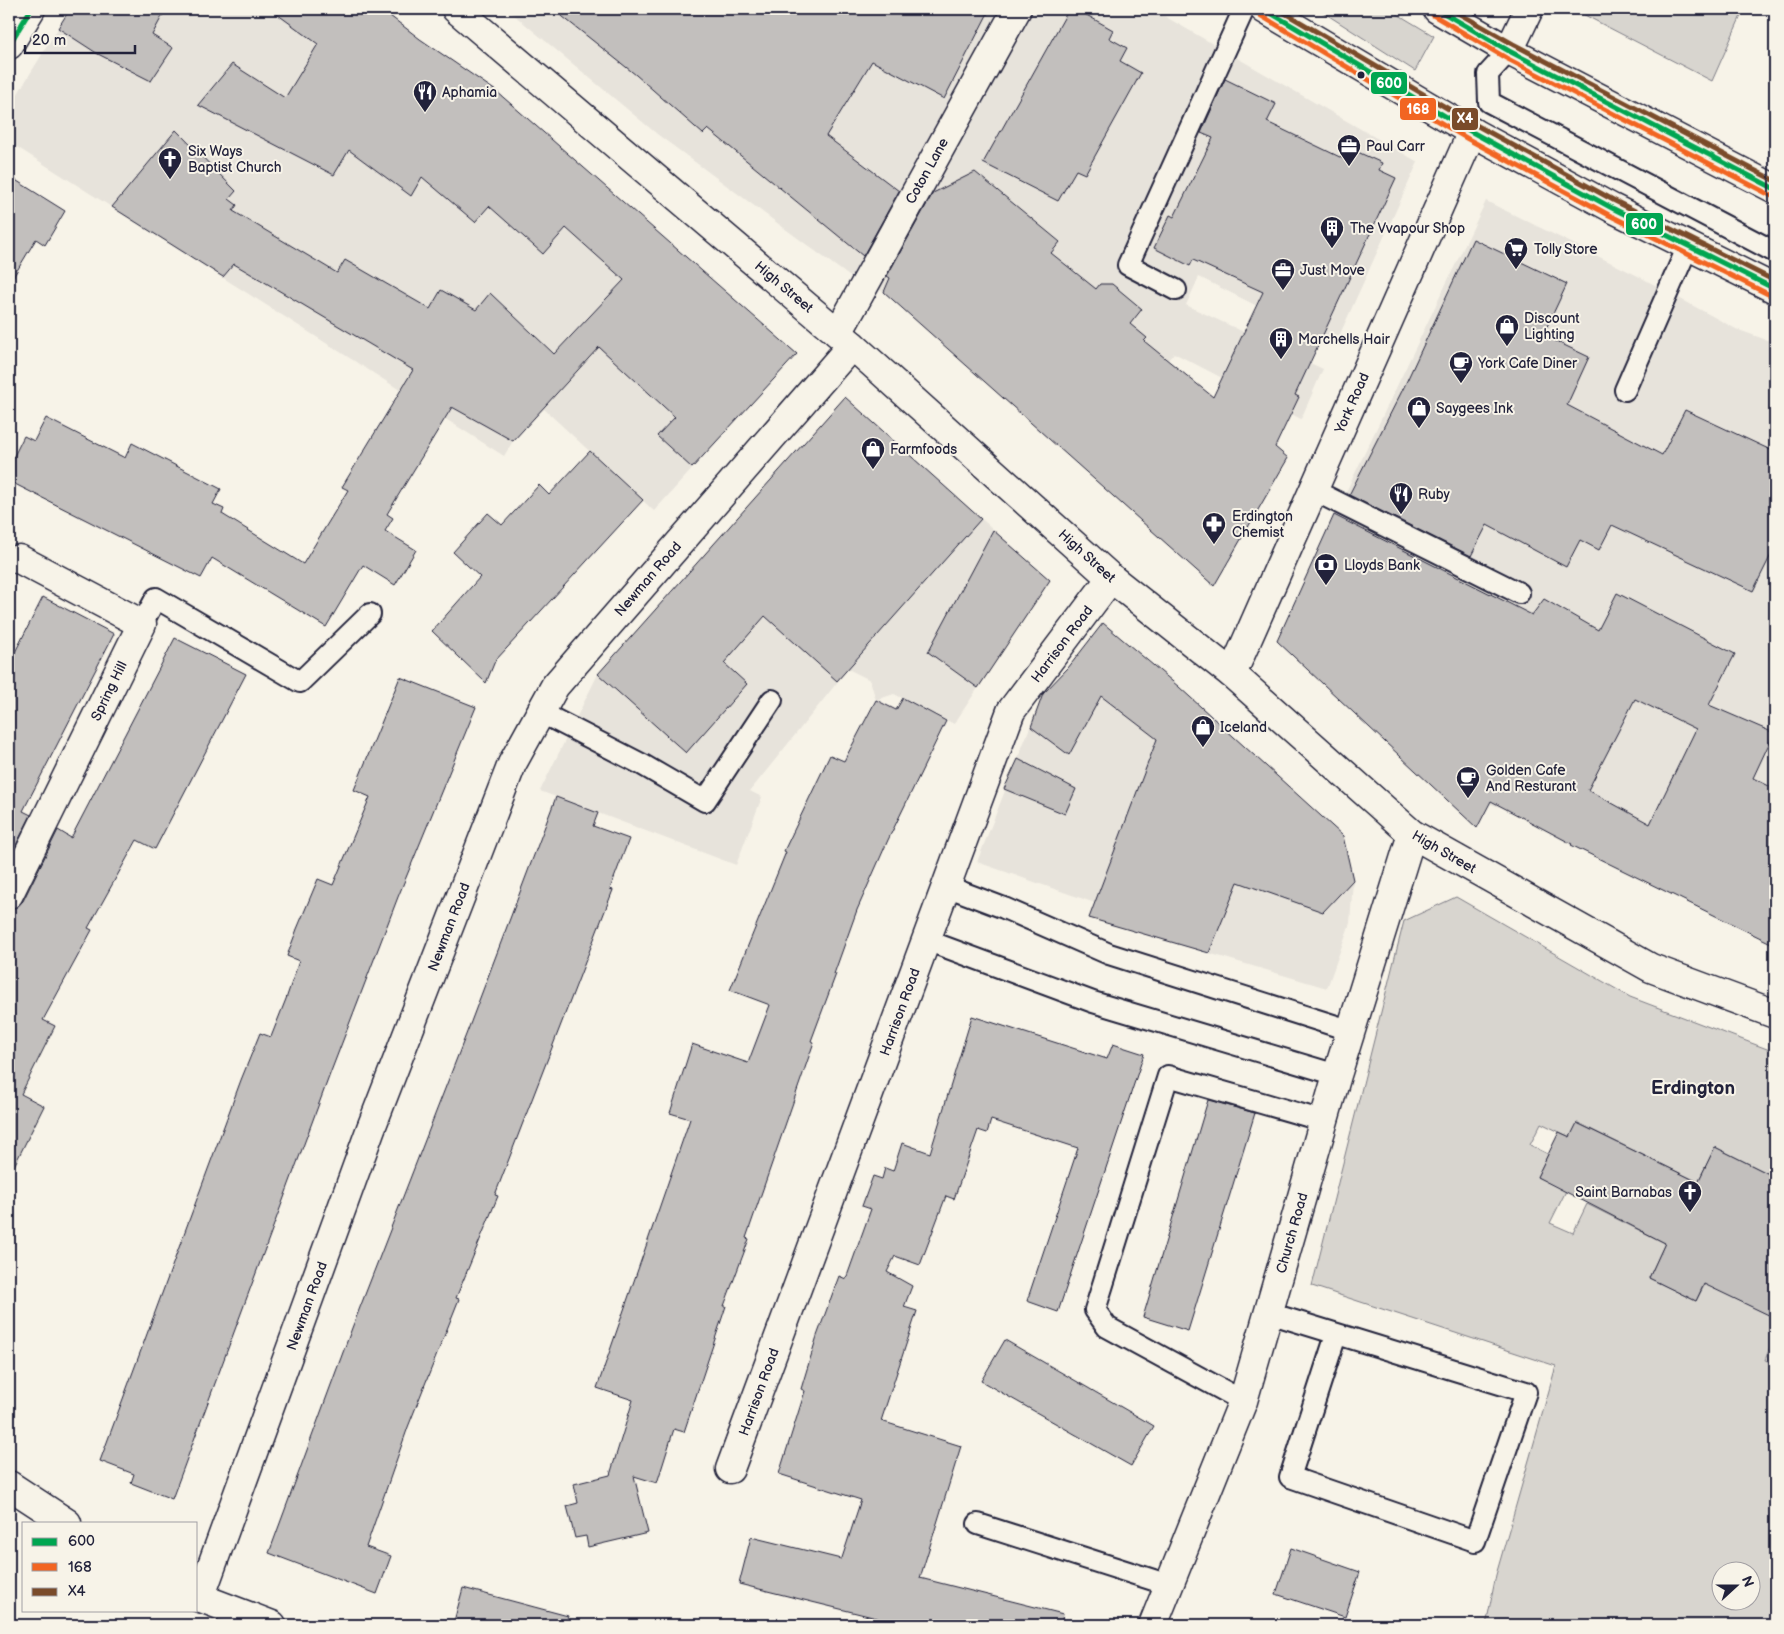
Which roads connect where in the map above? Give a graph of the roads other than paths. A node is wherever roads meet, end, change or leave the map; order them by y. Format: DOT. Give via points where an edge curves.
graph roads {
  1 [pos="31,9"];
  2 [pos="456,9"];
  3 [pos="1017,9"];
  4 [pos="1244,9"];
  5 [pos="1264,9"];
  6 [pos="1437,9"];
  7 [pos="1528,9"];
  8 [pos="9,45"];
  9 [pos="1509,51"];
  10 [pos="1472,132"];
  11 [pos="1775,189"];
  12 [pos="1688,246"];
  13 [pos="1775,252"];
  14 [pos="1775,289"];
  15 [pos="1176,290"];
  16 [pos="845,339"];
  17 [pos="1625,390"];
  18 [pos="1313,490"];
  19 [pos="14,556"];
  20 [pos="1111,578"];
  21 [pos="1519,593"];
  22 [pos="370,614"];
  23 [pos="142,624"];
  24 [pos="1232,674"];
  25 [pos="772,700"];
  26 [pos="540,712"];
  27 [pos="1412,834"];
  28 [pos="946,886"];
  29 [pos="9,894"];
  30 [pos="926,940"];
  31 [pos="1775,1014"];
  32 [pos="1352,1031"];
  33 [pos="1337,1075"];
  34 [pos="1324,1120"];
  35 [pos="1269,1313"];
  36 [pos="1336,1334"];
  37 [pos="1243,1400"];
  38 [pos="730,1468"];
  39 [pos="9,1485"];
  40 [pos="65,1522"];
  41 [pos="978,1524"];
  42 [pos="1170,1585"];
  43 [pos="198,1597"];
  44 [pos="272,1625"];
  45 [pos="1153,1625"];
  1 -- 8 [label="street"];
  2 -- 16 [label="street, High Street"];
  3 -- 16 [label="street, Coton Lane"];
  4 -- 15 [label="lane" via="1128,265"];
  5 -- 10 [label="street"];
  6 -- 9 [label="street"];
  7 -- 9 [label="street"];
  9 -- 11 [label="street"];
  9 -- 13 [label="lane" via="1488,74 1489,102"];
  10 -- 12 [label="street"];
  10 -- 18 [label="street, York Road"];
  12 -- 14 [label="street"];
  12 -- 17 [label="lane"];
  16 -- 20 [label="street, High Street"];
  16 -- 26 [label="street, Newman Road" via="555,686"];
  18 -- 21 [label="lane"];
  18 -- 24 [label="street, York Road"];
  19 -- 23 [label="street"];
  20 -- 24 [label="street, High Street"];
  20 -- 28 [label="street, Harrison Road" via="1011,711"];
  22 -- 23 [label="lane" via="300,682 156,598"];
  23 -- 29 [label="street, Spring Hill"];
  24 -- 27 [label="street, High Street"];
  25 -- 26 [label="lane" via="705,801"];
  26 -- 43 [label="street, Newman Road" via="512,764 389,1083"];
  27 -- 31 [label="street, High Street" via="1651,968"];
  27 -- 32 [label="street, Church Road"];
  28 -- 30 [label="street, Harrison Road"];
  28 -- 32 [label="lane" via="1109,954"];
  30 -- 33 [label="lane" via="1092,1002"];
  30 -- 38 [label="street, Harrison Road"];
  32 -- 33 [label="street, Church Road"];
  33 -- 34 [label="street, Church Road"];
  34 -- 35 [label="street, Church Road"];
  34 -- 37 [label="lane" via="1168,1076 1095,1310 1107,1328"];
  35 -- 36 [label="lane"];
  35 -- 37 [label="street, Church Road"];
  36 -- 36 [label="lane" via="1526,1392 1476,1541 1290,1477"];
  37 -- 42 [label="street, Church Road"];
  39 -- 40 [label="street"];
  41 -- 42 [label="lane"];
  42 -- 45 [label="street, Church Road"];
  43 -- 44 [label="street"];
}
